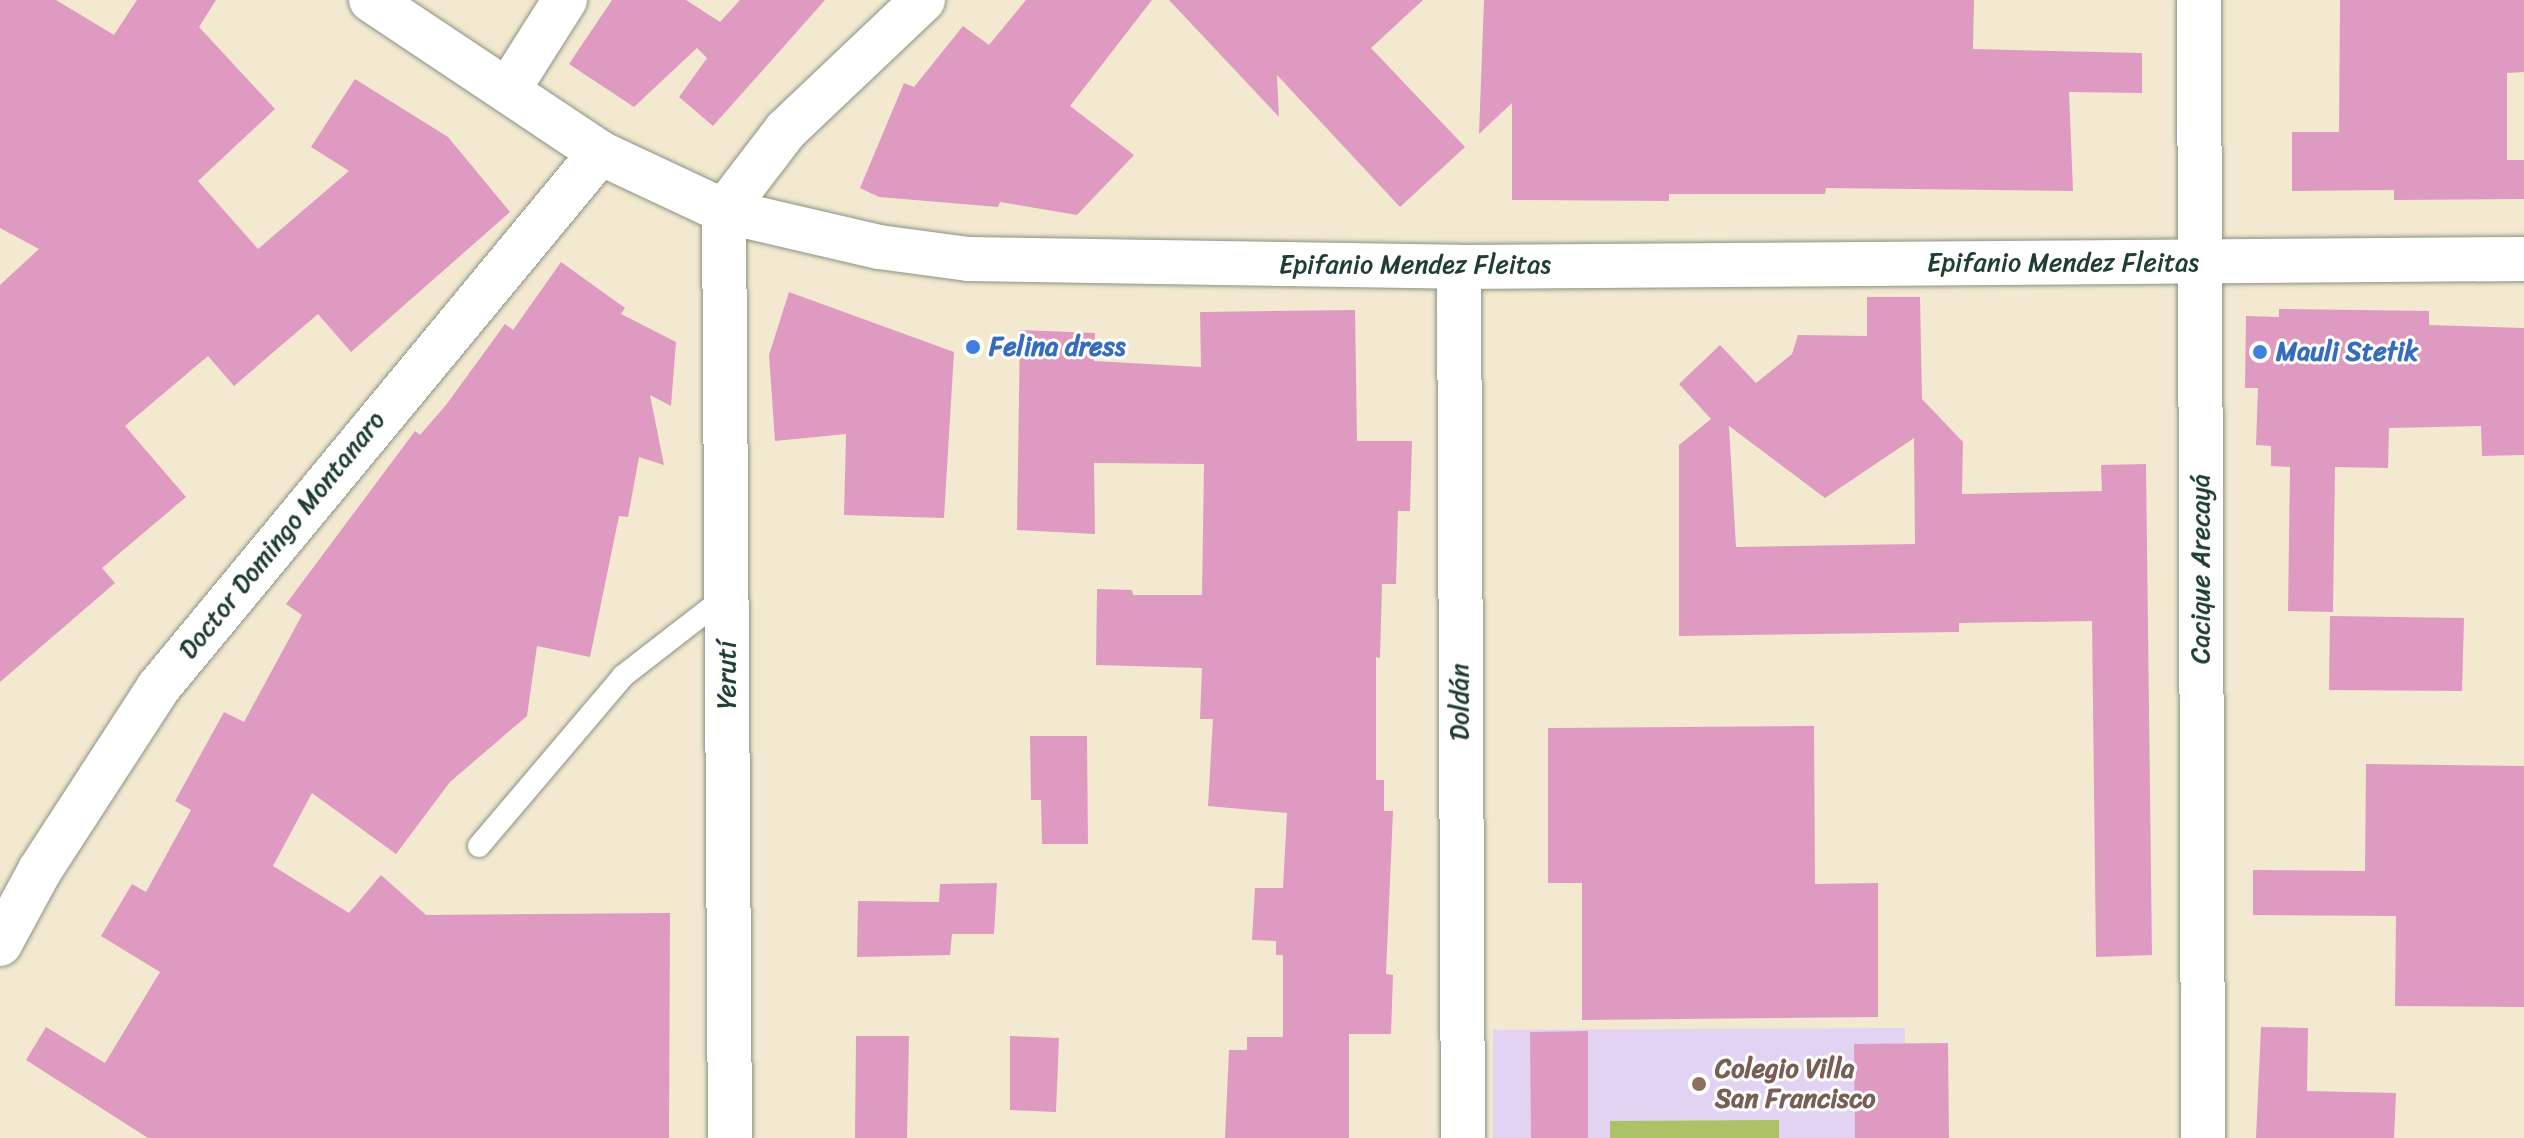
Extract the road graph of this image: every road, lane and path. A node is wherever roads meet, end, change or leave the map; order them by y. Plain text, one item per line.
1 (371, 0) edge
2 (565, 0) edge
3 (923, 0) edge
4 (2199, 0) edge
5 (508, 90) junction
6 (600, 153) junction
7 (724, 211) junction
8 (2524, 259) edge
9 (2200, 262) junction
10 (1459, 267) junction
11 (726, 596) junction
12 (479, 846) dead end
13 (0, 944) edge
14 (730, 1138) edge
15 (1463, 1138) edge
16 (2203, 1138) edge

1 - 5 street, Epifanio Mendez Fleitas
2 - 5 street
3 - 7 street
4 - 9 street, Cacique Arecayá
5 - 6 street, Epifanio Mendez Fleitas
6 - 7 street, Epifanio Mendez Fleitas
6 - 13 street, Doctor Domingo Montanaro
7 - 10 street, Epifanio Mendez Fleitas
7 - 11 street, Yerutí
8 - 9 street, Epifanio Mendez Fleitas
9 - 10 street, Epifanio Mendez Fleitas
9 - 16 street, Cacique Arecayá
10 - 15 street, Doldán
11 - 12 lane
11 - 14 street, Yerutí

